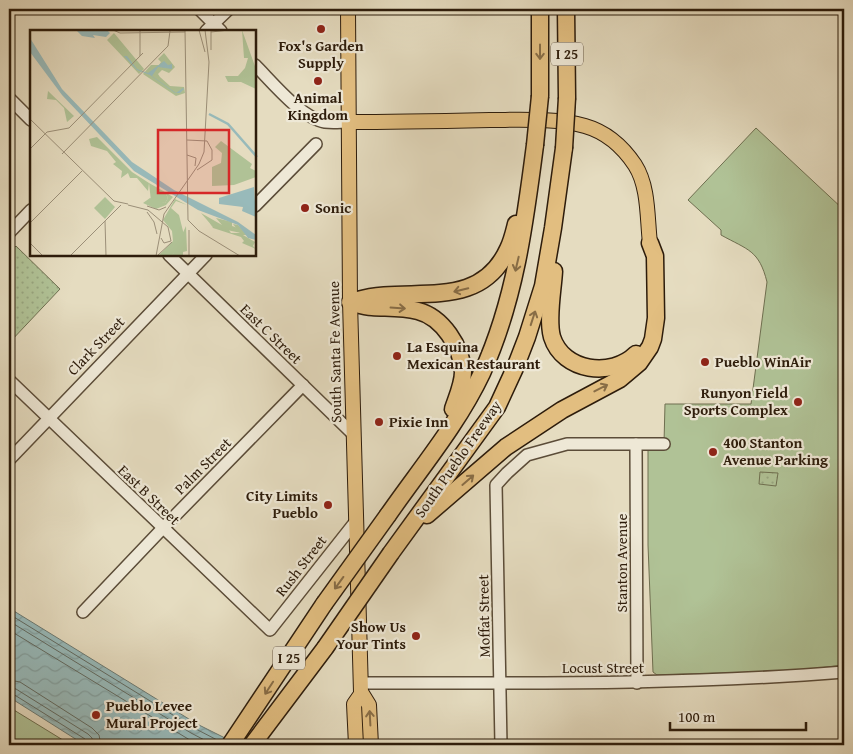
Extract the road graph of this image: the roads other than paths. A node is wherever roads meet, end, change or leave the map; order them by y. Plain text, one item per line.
1 (199, 9) edge
2 (229, 9) edge
3 (348, 9) edge
4 (540, 9) edge
5 (566, 9) edge
6 (214, 29) edge
7 (256, 66) edge
8 (9, 98) edge
9 (30, 119) edge
10 (349, 122) junction
11 (316, 144) dead end
12 (561, 177) junction
13 (531, 181) junction
14 (256, 205) edge
15 (30, 211) edge
16 (9, 233) edge
17 (650, 243) junction
18 (170, 256) edge
19 (205, 256) edge
20 (188, 273) junction
21 (350, 302) junction
22 (9, 380) edge
23 (303, 385) junction
24 (48, 418) junction
25 (353, 434) junction
26 (636, 444) junction
27 (664, 444) dead end
28 (9, 460) edge
29 (404, 493) junction
30 (356, 521) junction
31 (162, 529) junction
32 (404, 534) junction
33 (83, 612) dead end
34 (270, 630) joint
35 (844, 672) edge
36 (500, 683) junction
37 (638, 683) junction
38 (361, 688) junction
39 (230, 745) edge
40 (252, 745) edge
41 (356, 745) edge
42 (371, 745) edge
43 (501, 745) edge

1 - 6 street
2 - 6 street
3 - 10 main road, South Santa Fe Avenue
4 -> 13 highway, South Pueblo Freeway / I 25, bridge
5 - 12 highway, South Pueblo Freeway / I 25, bridge
7 - 10 street
8 - 9 street
10 - 17 main road
10 - 21 main road, South Santa Fe Avenue
11 - 14 street
12 - 17 highway
32 -> 12 highway, South Pueblo Freeway / I 25
13 -> 21 highway
13 -> 29 highway, South Pueblo Freeway / I 25
15 - 16 street
32 -> 17 highway
18 - 20 street, East C Street
19 - 20 street, Clark Street
20 - 23 street, East C Street
20 - 24 street, Clark Street
21 - 25 main road, South Santa Fe Avenue
21 -> 29 highway
22 - 24 street, East B Street
23 - 25 street, East C Street
23 - 31 street, Palm Street
24 - 28 street, Clark Street
24 - 31 street, East B Street
25 - 30 main road, South Santa Fe Avenue
26 - 27 street
26 - 36 street, Moffat Street
26 - 37 street, Stanton Avenue
29 -> 39 highway, South Pueblo Freeway / I 25, bridge
30 - 34 street, Rush Street
30 - 38 main road, South Santa Fe Avenue
31 - 33 street, Palm Street
31 - 34 street, East B Street
32 - 40 highway, South Pueblo Freeway / I 25, bridge
35 - 37 street, Locust Street
36 - 37 street, Locust Street
36 - 38 street, Locust Street
36 - 43 street, Moffat Street
38 - 41 main road, South Santa Fe Avenue
42 -> 38 main road, South Santa Fe Avenue

